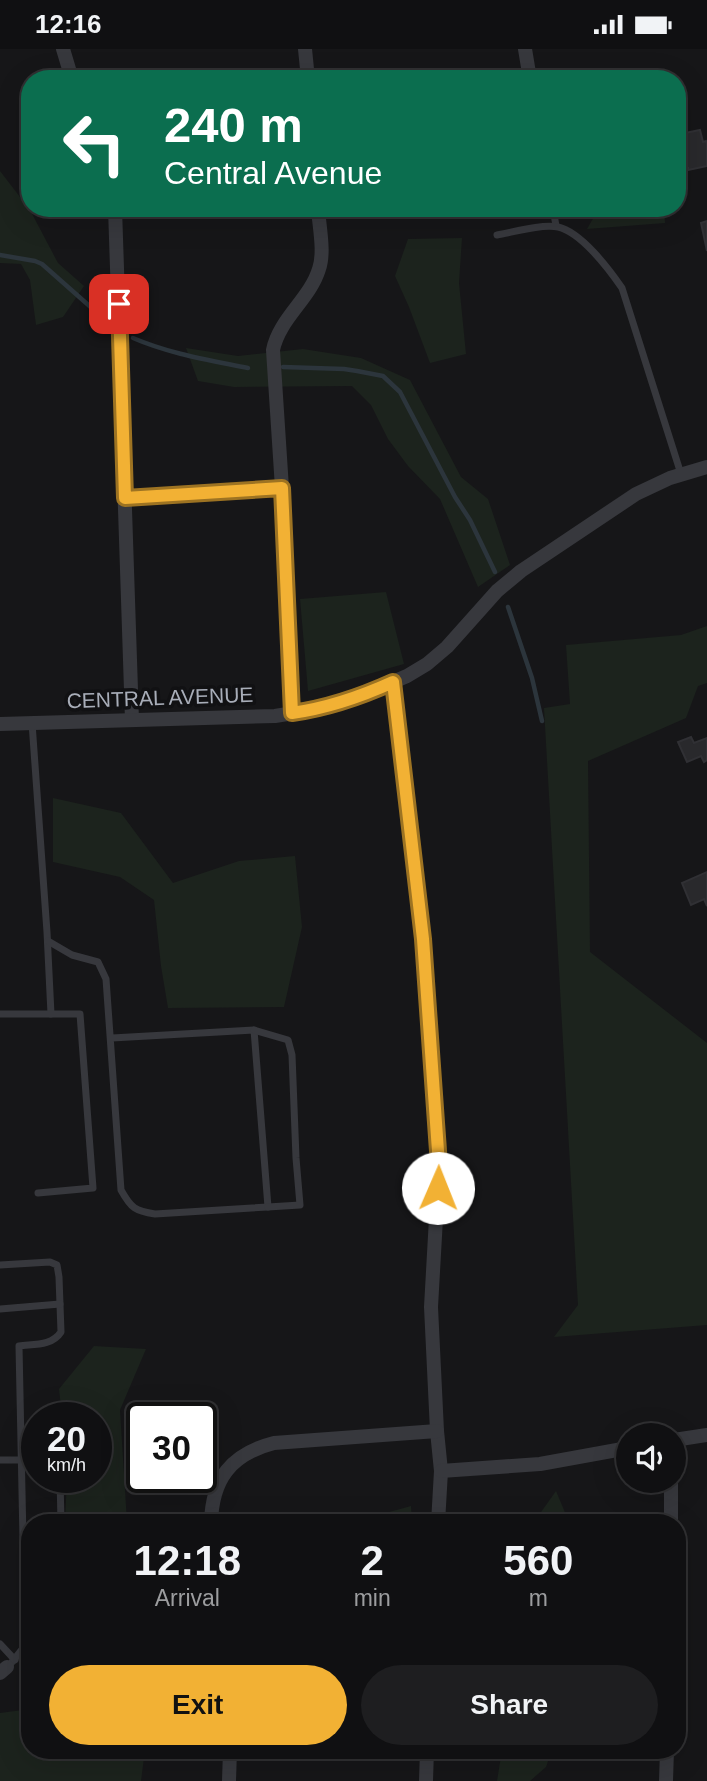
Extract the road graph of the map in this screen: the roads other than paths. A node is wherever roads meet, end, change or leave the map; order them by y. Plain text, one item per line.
1 (63, 49) edge
2 (305, 49) edge
3 (525, 49) edge
4 (69, 70) edge
5 (307, 70) edge
6 (528, 70) edge
7 (115, 217) edge
8 (319, 217) edge
9 (554, 217) edge
10 (555, 226) junction
11 (497, 235) dead end
12 (707, 467) edge
13 (681, 475) junction
14 (282, 488) junction
15 (125, 498) junction
16 (393, 682) junction
17 (292, 713) junction
18 (132, 720) junction
19 (32, 723) junction
20 (0, 725) edge
21 (48, 941) junction
22 (0, 1014) edge
23 (51, 1014) junction
24 (254, 1030) junction
25 (112, 1038) junction
26 (38, 1193) dead end
27 (268, 1207) junction
28 (0, 1265) edge
29 (60, 1304) junction
30 (0, 1309) edge
31 (437, 1431) junction
32 (707, 1434) edge
33 (686, 1438) edge
34 (616, 1450) edge
35 (21, 1459) joint
36 (0, 1460) edge
37 (441, 1471) junction
38 (23, 1493) edge
39 (60, 1493) edge
40 (671, 1493) edge
41 (24, 1514) edge
42 (61, 1514) edge
43 (212, 1514) edge
44 (439, 1514) edge
45 (671, 1514) edge
46 (0, 1644) edge
47 (21, 1651) edge
48 (7, 1667) edge
49 (230, 1759) edge
50 (427, 1759) edge
51 (667, 1759) edge
52 (229, 1781) edge
53 (426, 1781) edge
54 (666, 1781) edge

1 - 4 street
2 - 5 street
3 - 6 street
7 - 15 street
8 - 14 street
9 - 10 lane
10 - 11 lane
10 - 13 lane
12 - 13 street, CENTRAL AVENUE
13 - 16 street, CENTRAL AVENUE
14 - 15 street
14 - 17 street
15 - 18 street
16 - 17 street, CENTRAL AVENUE
16 - 31 street
17 - 18 street, CENTRAL AVENUE
18 - 19 street, CENTRAL AVENUE
19 - 20 street, CENTRAL AVENUE
19 - 21 lane
21 - 23 lane
21 - 25 lane
22 - 23 lane
23 - 26 lane
24 - 25 lane
24 - 27 lane
24 - 27 lane
25 - 27 lane
28 - 29 lane
29 - 30 lane
29 - 35 lane
31 - 37 street
31 - 43 street
32 - 33 street
34 - 37 street
35 - 36 lane
37 - 44 street
38 - 41 lane
39 - 42 lane
40 - 45 street
46 - 48 lane
47 - 48 lane
49 - 52 street
50 - 53 street
51 - 54 street

